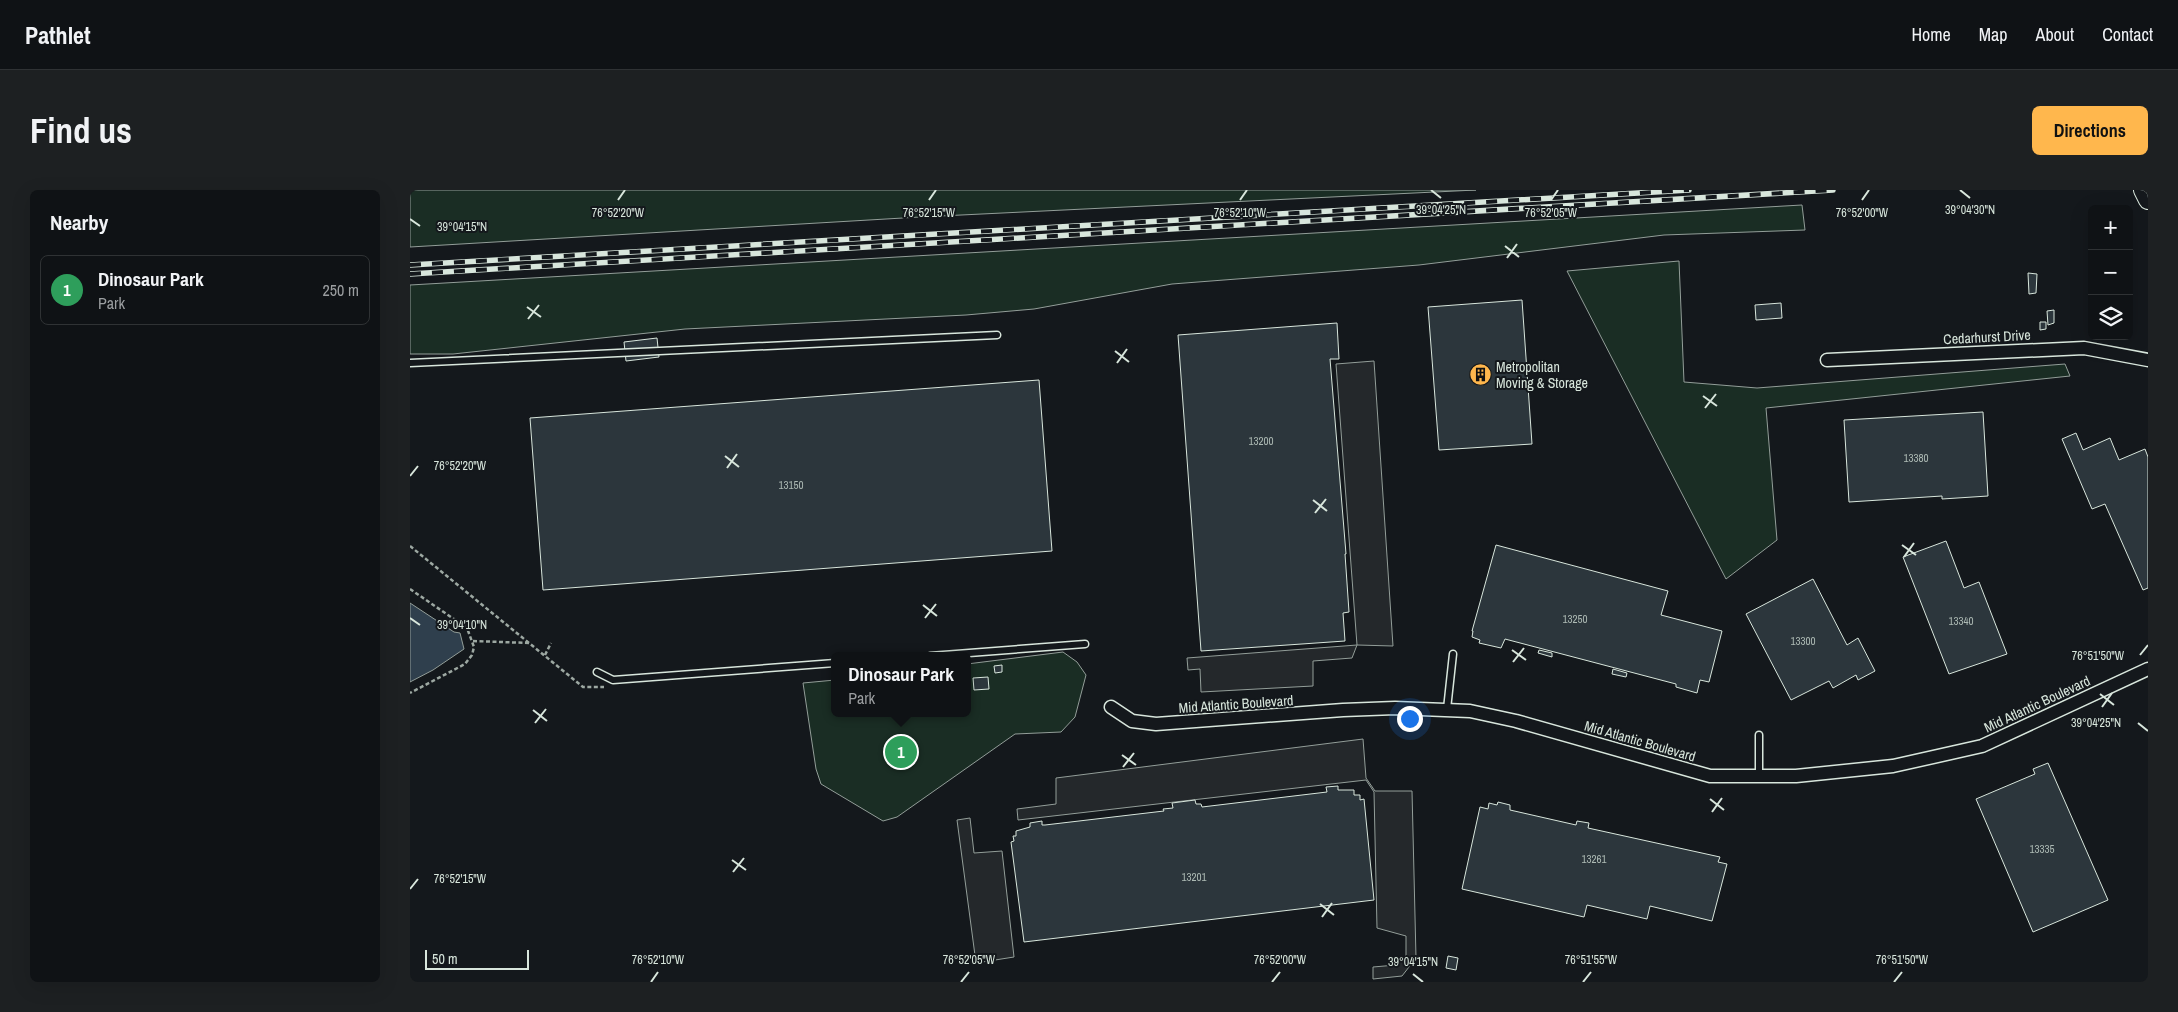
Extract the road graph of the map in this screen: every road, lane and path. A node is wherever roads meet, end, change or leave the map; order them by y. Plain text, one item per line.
1 (2143, 190) edge
2 (2148, 200) edge
3 (998, 335) dead end
4 (1827, 360) dead end
5 (2148, 360) edge
6 (410, 363) edge
7 (410, 546) edge
8 (410, 590) edge
9 (473, 641) junction
10 (529, 643) junction
11 (551, 643) dead end
12 (1085, 644) dead end
13 (971, 653) edge
14 (1454, 654) dead end
15 (545, 655) junction
16 (831, 663) edge
17 (2148, 668) edge
18 (597, 672) dead end
19 (609, 688) dead end
20 (410, 693) edge
21 (1111, 707) dead end
22 (1447, 709) junction
23 (1759, 735) dead end
24 (1759, 776) junction

1 - 2 street
3 - 6 lane
4 - 5 street, Cedarhurst Drive
7 - 10 path
8 - 9 path
9 - 10 path
9 - 20 path
10 - 15 path
11 - 15 path
12 - 13 lane
14 - 22 lane
15 - 19 path
16 - 18 lane
17 - 24 street, Mid Atlantic Boulevard
21 - 22 street, Mid Atlantic Boulevard
22 - 24 street, Mid Atlantic Boulevard
23 - 24 lane

